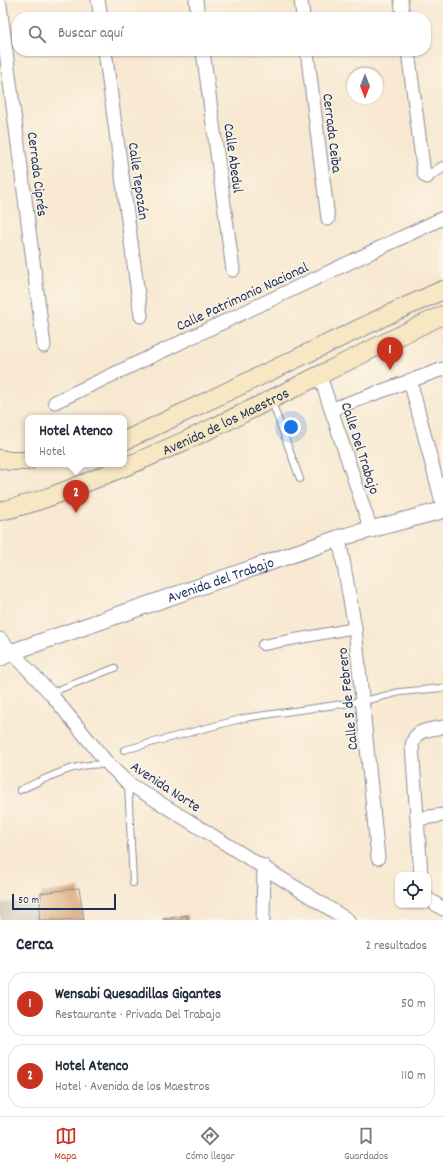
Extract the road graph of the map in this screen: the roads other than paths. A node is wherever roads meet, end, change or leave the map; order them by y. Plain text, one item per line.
1 (98, 0) edge
2 (196, 0) edge
3 (301, 0) edge
4 (401, 0) edge
5 (0, 5) edge
6 (100, 12) edge
7 (197, 12) edge
8 (302, 12) edge
9 (402, 12) edge
10 (106, 56) edge
11 (204, 56) edge
12 (308, 56) edge
13 (409, 56) edge
14 (443, 167) edge
15 (427, 177) joint
16 (443, 218) edge
17 (328, 219) dead end
18 (233, 270) dead end
19 (443, 290) edge
20 (443, 315) edge
21 (141, 316) dead end
22 (44, 346) dead end
23 (443, 369) edge
24 (320, 376) junction
25 (410, 380) junction
26 (271, 400) junction
27 (55, 402) dead end
28 (332, 409) junction
29 (127, 440) edge
30 (0, 459) edge
31 (25, 461) edge
32 (127, 466) edge
33 (125, 467) edge
34 (300, 479) dead end
35 (443, 506) edge
36 (443, 510) edge
37 (0, 511) edge
38 (371, 530) junction
39 (339, 538) junction
40 (356, 628) junction
41 (0, 639) edge
42 (263, 645) dead end
43 (6, 655) edge
44 (115, 668) dead end
45 (443, 688) edge
46 (50, 693) junction
47 (364, 701) junction
48 (443, 727) edge
49 (124, 750) dead end
50 (108, 765) junction
51 (128, 782) junction
52 (20, 790) dead end
53 (443, 815) edge
54 (417, 819) junction
55 (378, 858) dead end
56 (264, 866) junction
57 (421, 872) edge
58 (133, 883) dead end
59 (431, 902) edge
60 (443, 909) edge
61 (263, 920) edge
62 (348, 920) edge

1 - 6 street
2 - 7 street
3 - 8 street
4 - 9 street
5 - 22 street, Cerrada Ciprés
10 - 21 street, Calle Tepozán
11 - 18 street, Calle Abedul
12 - 17 street, Cerrada Ceiba
13 - 15 street
14 - 15 street
16 - 27 street, Calle Patrimonio Nacional
19 - 29 main road, Avenida de los Maestros
20 - 24 main road, Avenida de los Maestros
23 - 25 street
24 - 26 main road, Avenida de los Maestros
24 - 28 street, Calle Del Trabajo
25 - 28 street
25 - 35 street
26 - 32 main road, Avenida de los Maestros
26 - 34 lane
28 - 38 street, Calle Del Trabajo
30 - 31 main road
33 - 37 main road, Avenida de los Maestros
36 - 38 street, Avenida del Trabajo
38 - 39 street, Avenida del Trabajo
39 - 40 street, Calle 5 de Febrero
39 - 43 street, Avenida del Trabajo
40 - 42 street
40 - 47 street, Calle 5 de Febrero
41 - 43 street, Avenida Norte
43 - 46 street, Avenida Norte
44 - 46 lane
45 - 47 lane
46 - 50 street, Avenida Norte
47 - 49 lane
47 - 55 street, Calle 5 de Febrero
48 - 54 street
50 - 51 street, Avenida Norte
50 - 52 lane
51 - 56 street, Avenida Norte
51 - 58 lane
53 - 54 street
54 - 57 street
56 - 61 street
56 - 62 street, Avenida Norte
59 - 60 street

